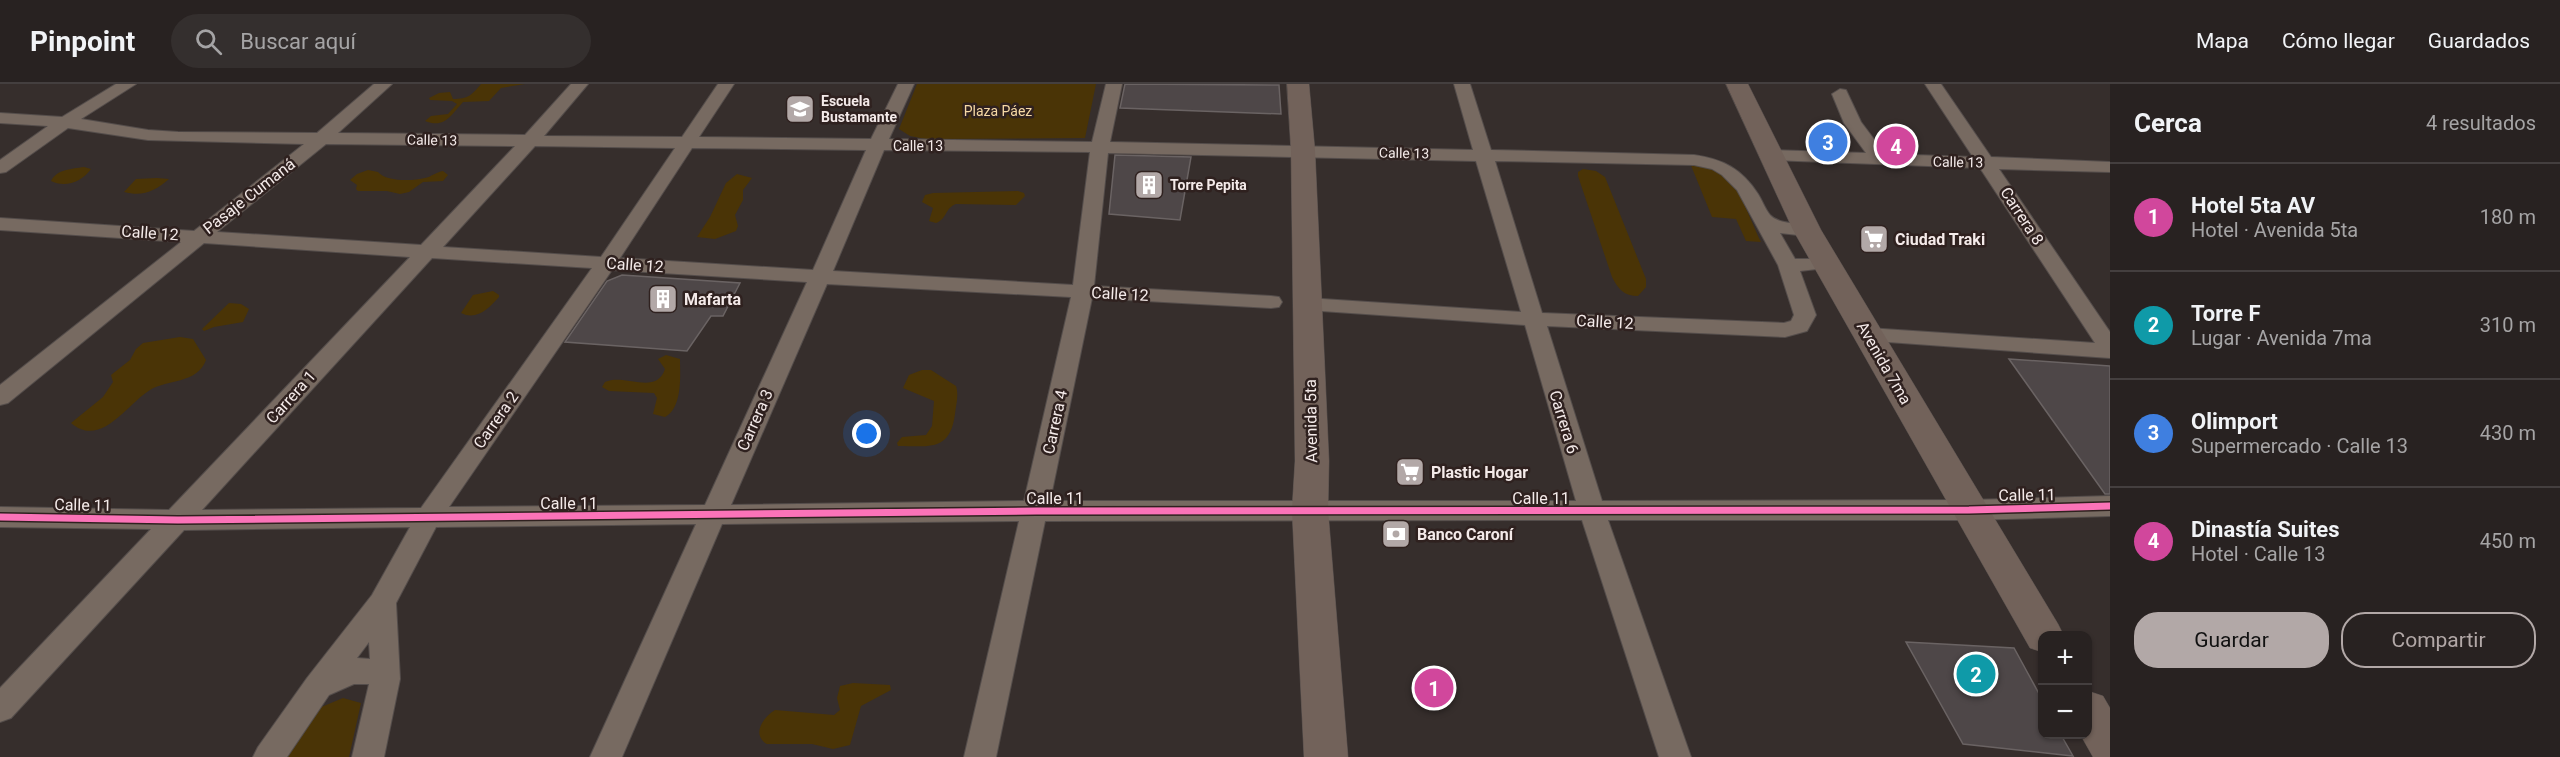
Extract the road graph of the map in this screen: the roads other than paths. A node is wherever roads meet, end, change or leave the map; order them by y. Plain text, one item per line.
1 (128, 84) edge
2 (384, 84) edge
3 (580, 84) edge
4 (726, 84) edge
5 (906, 84) edge
6 (1114, 84) edge
7 (1298, 84) edge
8 (1462, 84) edge
9 (1737, 84) edge
10 (1933, 84) edge
11 (1840, 94) dead end
12 (0, 118) edge
13 (65, 122) junction
14 (322, 138) junction
15 (530, 141) junction
16 (688, 143) junction
17 (876, 146) junction
18 (1101, 147) junction
19 (1303, 151) junction
20 (1482, 155) junction
21 (1770, 155) junction
22 (1881, 160) junction
23 (1988, 163) junction
24 (2110, 167) edge
25 (0, 168) edge
26 (1762, 219) junction
27 (0, 224) edge
28 (1807, 230) junction
29 (197, 236) junction
30 (427, 252) junction
31 (1827, 262) junction
32 (606, 264) junction
33 (1788, 265) junction
34 (820, 277) junction
35 (1083, 292) junction
36 (1271, 302) dead end
37 (1307, 304) junction
38 (1532, 319) junction
39 (1868, 334) junction
40 (2110, 350) edge
41 (0, 397) edge
42 (2110, 506) edge
43 (1310, 510) junction
44 (1969, 510) junction
45 (1036, 511) junction
46 (1592, 511) junction
47 (711, 515) junction
48 (0, 518) edge
49 (428, 518) junction
50 (178, 520) junction
51 (382, 603) junction
52 (2041, 631) edge
53 (385, 679) junction
54 (318, 687) junction
55 (0, 709) edge
56 (2092, 716) edge
57 (2110, 747) edge
58 (268, 757) edge
59 (368, 757) edge
60 (606, 757) edge
61 (980, 757) edge
62 (1326, 757) edge
63 (1675, 757) edge

1 - 13 street
2 - 14 street, Pasaje Cumaná
3 - 15 street, Carrera 1
4 - 16 street, Carrera 2
5 - 17 street, Carrera 3
6 - 18 street, Carrera 4
7 - 19 street, Avenida 5ta
8 - 20 street, Carrera 6
9 - 21 street, Avenida 7ma
10 - 23 street, Carrera 8
11 - 22 street
12 - 13 street, Calle 13
13 - 14 street, Calle 13
13 - 25 street
14 - 15 street, Calle 13
14 - 29 street, Pasaje Cumaná
15 - 16 street, Calle 13
15 - 30 street, Carrera 1
16 - 17 street, Calle 13
16 - 32 street, Carrera 2
17 - 18 street, Calle 13
17 - 34 street, Carrera 3
18 - 19 street, Calle 13
18 - 35 street, Carrera 4
19 - 20 street, Calle 13
19 - 37 street, Avenida 5ta
20 - 26 street, Calle 13
20 - 38 street, Carrera 6
21 - 22 street, Calle 13
21 - 28 street, Avenida 7ma
22 - 23 street, Calle 13
23 - 24 street, Calle 13
23 - 40 street, Carrera 8
26 - 28 street
26 - 33 street, Calle 12
27 - 29 street, Calle 12
28 - 31 street, Avenida 7ma
29 - 30 street, Calle 12
29 - 41 street, Pasaje Cumaná
30 - 32 street, Calle 12
30 - 50 street, Carrera 1
31 - 33 street
31 - 39 street, Avenida 7ma
32 - 34 street, Calle 12
32 - 49 street, Carrera 2
33 - 38 street, Calle 12
34 - 35 street, Calle 12
34 - 47 street, Carrera 3
35 - 36 street, Calle 12
35 - 45 street, Carrera 4
37 - 38 street, Calle 12
37 - 43 street, Avenida 5ta
38 - 46 street, Carrera 6
39 - 40 street
39 - 44 street, Avenida 7ma
42 - 44 street, Calle 11
43 - 45 street, Calle 11
43 - 46 street, Calle 11
43 - 62 street, Avenida 5ta
44 - 46 street, Calle 11
44 - 52 street, Avenida 7ma
45 - 47 street, Calle 11
45 - 61 street, Carrera 4
46 - 63 street, Carrera 6
47 - 49 street, Calle 11
47 - 60 street, Carrera 3
48 - 50 street, Calle 11
49 - 50 street, Calle 11
49 - 51 street, Carrera 2
50 - 55 street, Carrera 1
51 - 53 street
51 - 54 street, Carrera 2
53 - 54 street
53 - 59 street
54 - 58 street, Carrera 2
56 - 57 street

